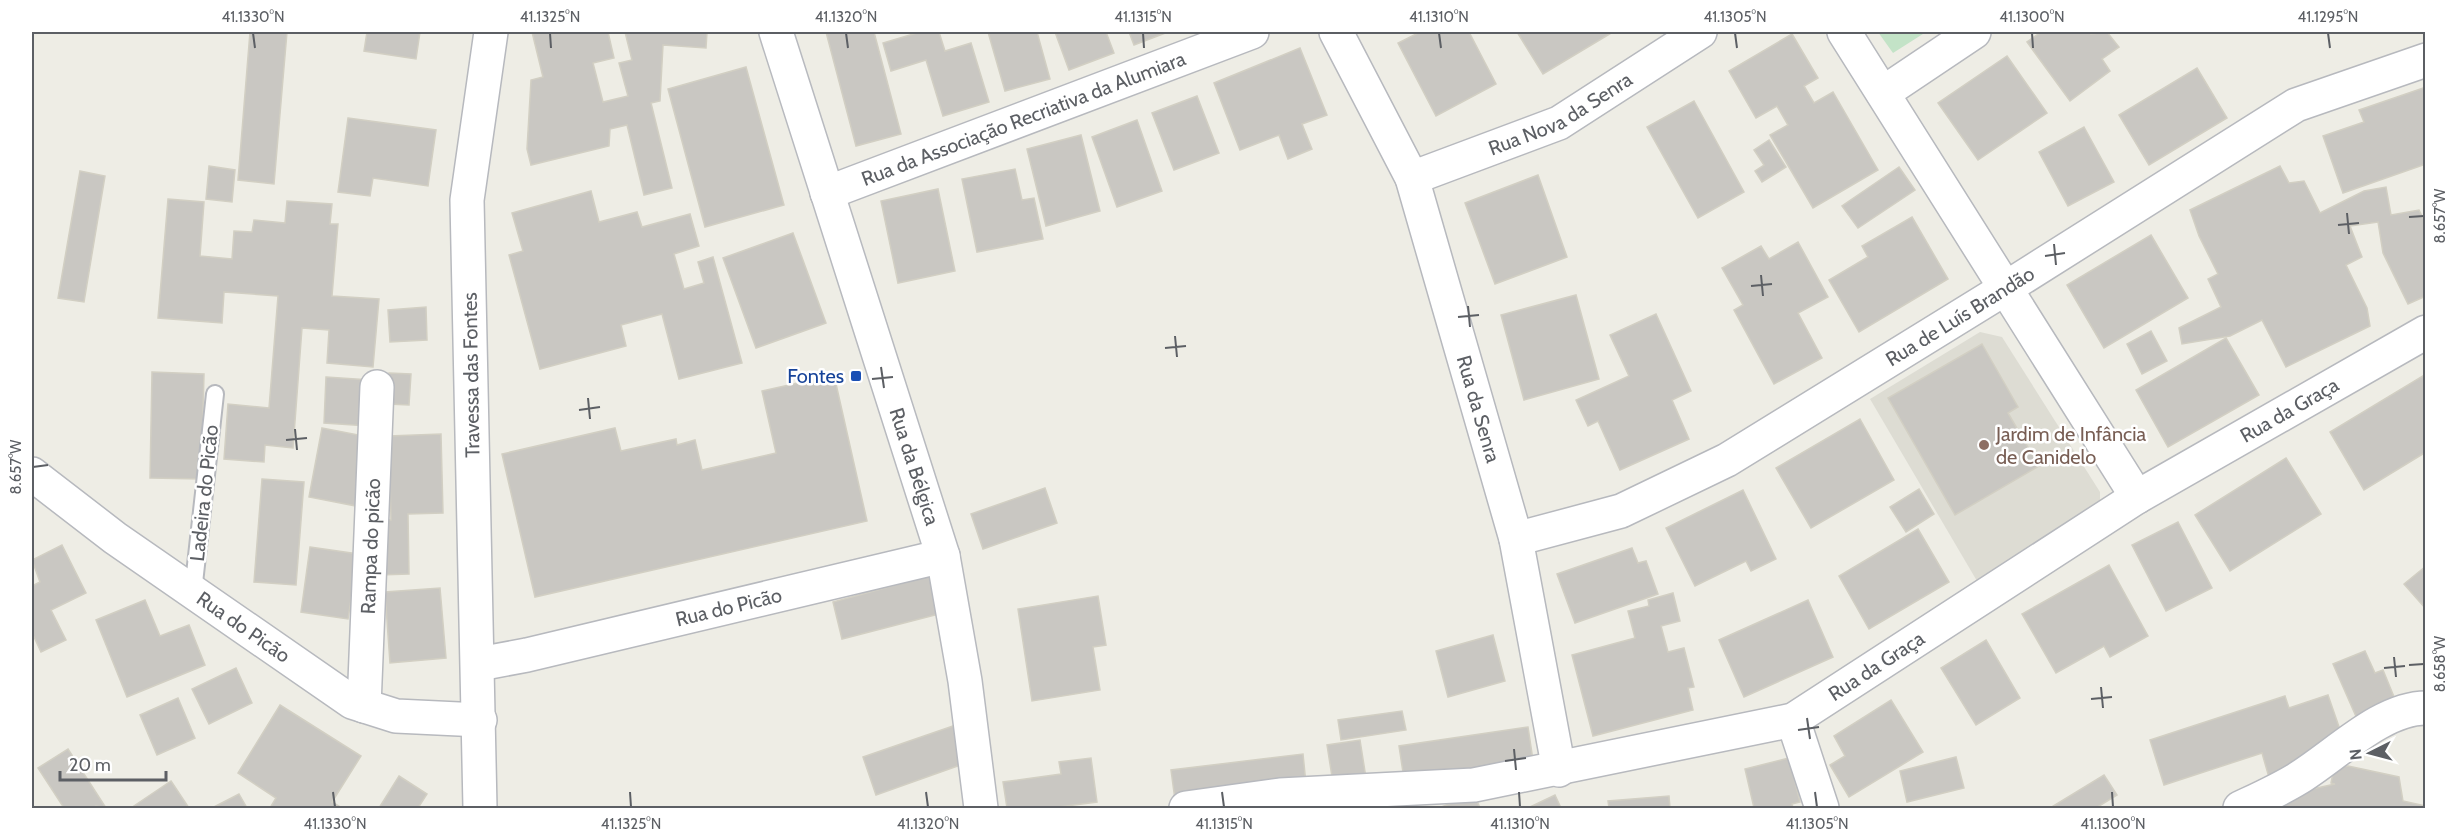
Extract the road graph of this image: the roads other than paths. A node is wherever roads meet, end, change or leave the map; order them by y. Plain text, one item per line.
1 (491, 32) edge
2 (776, 32) edge
3 (1252, 32) edge
4 (1336, 32) edge
5 (1700, 32) edge
6 (1844, 32) edge
7 (1974, 32) edge
8 (2426, 60) edge
9 (1883, 93) junction
10 (1412, 178) junction
11 (828, 193) junction
12 (2006, 288) junction
13 (2426, 332) edge
14 (377, 387) dead end
15 (215, 394) dead end
16 (32, 474) edge
17 (2137, 497) junction
18 (1516, 539) junction
19 (943, 556) junction
20 (193, 592) junction
21 (479, 664) junction
22 (364, 706) junction
23 (2426, 708) edge
24 (480, 720) junction
25 (1793, 720) junction
26 (1559, 770) junction
27 (480, 808) edge
28 (981, 808) edge
29 (1186, 808) edge
30 (1822, 808) edge
31 (2240, 808) edge

1 - 21 street, Travessa das Fontes
2 - 11 street, Rua da Bélgica
3 - 11 street, Rua da Associação Recriativa da Alumiara
4 - 10 street, Rua da Senra
5 - 10 street, Rua Nova da Senra
6 - 9 street
7 - 9 street
8 - 12 street, Rua de Luís Brandão
9 - 12 street
10 - 18 street, Rua da Senra
11 - 19 street, Rua da Bélgica
12 - 17 street
12 - 18 street, Rua de Luís Brandão
13 - 17 street, Rua da Graça
14 - 22 street, Rampa do picão
15 - 20 lane, Ladeira do Picão
16 - 20 street, Rua do Picão
17 - 25 street, Rua da Graça
18 - 26 street, Rua da Senra
19 - 21 street, Rua do Picão
19 - 28 street, Rua da Bélgica
20 - 22 street, Rua do Picão
21 - 24 street, Travessa das Fontes
22 - 24 street, Rua do Picão
23 - 31 street
24 - 27 street, Travessa das Fontes
25 - 26 street, Rua da Graça
25 - 30 street
26 - 29 street, Rua da Graça

